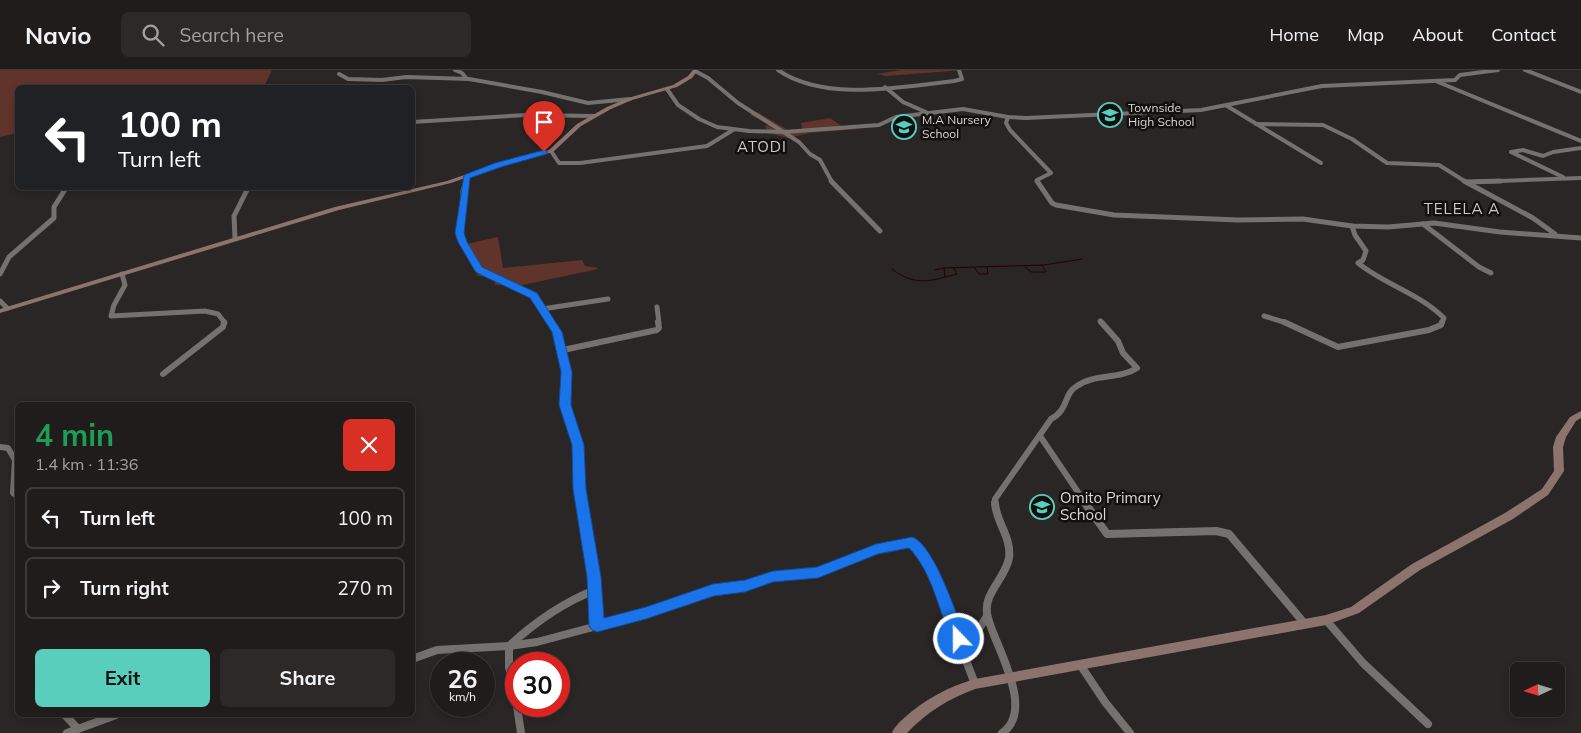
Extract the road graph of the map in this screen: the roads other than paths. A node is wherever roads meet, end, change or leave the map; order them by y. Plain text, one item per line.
1 (455, 70) edge
2 (778, 70) edge
3 (959, 70) edge
4 (1498, 70) edge
5 (1525, 70) edge
6 (696, 71) edge
7 (339, 74) dead end
8 (466, 78) junction
9 (1437, 81) junction
10 (885, 88) junction
11 (667, 90) junction
12 (1581, 92) edge
13 (630, 99) junction
14 (1227, 106) junction
15 (928, 113) junction
16 (594, 116) junction
17 (1008, 117) junction
18 (415, 122) edge
19 (1256, 124) junction
20 (733, 130) junction
21 (784, 132) junction
22 (1581, 141) edge
23 (1580, 149) edge
24 (551, 150) junction
25 (1321, 163) dead end
26 (466, 177) junction
27 (1563, 177) junction
28 (1581, 178) edge
29 (1466, 182) junction
30 (415, 189) edge
31 (65, 190) edge
32 (247, 190) edge
33 (411, 190) edge
34 (1424, 224) junction
35 (1352, 226) junction
36 (880, 231) dead end
37 (1556, 235) junction
38 (234, 238) junction
39 (1581, 238) edge
40 (1491, 273) dead end
41 (0, 274) edge
42 (122, 274) junction
43 (608, 299) dead end
44 (0, 301) edge
45 (657, 307) dead end
46 (4, 309) edge
47 (542, 309) junction
48 (1264, 316) dead end
49 (1100, 320) dead end
50 (563, 350) junction
51 (163, 374) dead end
52 (1581, 414) edge
53 (1040, 436) junction
54 (0, 447) edge
55 (15, 458) edge
56 (15, 458) edge
57 (15, 495) edge
58 (595, 590) junction
59 (986, 616) junction
60 (1326, 620) junction
61 (1305, 624) junction
62 (597, 626) junction
63 (509, 646) junction
64 (509, 652) edge
65 (964, 653) junction
66 (415, 658) edge
67 (1081, 666) junction
68 (1012, 677) junction
69 (975, 684) junction
70 (67, 717) edge
71 (110, 717) edge
72 (519, 717) edge
73 (1428, 724) dead end
74 (77, 728) junction
75 (67, 733) edge
76 (521, 733) edge
77 (898, 733) edge
78 (1002, 733) edge
79 (1130, 733) edge

1 - 8 street
2 - 10 street
3 - 10 street
4 - 9 street
5 - 12 street
6 - 11 street
6 - 21 street
7 - 8 street
8 - 13 street
9 - 14 street
9 - 22 street
10 - 15 street
11 - 13 street
11 - 20 street
13 - 16 street
14 - 17 street
14 - 19 street
15 - 17 street
15 - 21 street
16 - 18 street
16 - 24 street
17 - 35 street
19 - 25 street
19 - 29 street
20 - 21 street
20 - 24 street
21 - 36 street
23 - 27 street
24 - 26 street
26 - 30 street
26 - 47 street
27 - 28 street
27 - 29 street
29 - 37 street
31 - 41 street
32 - 38 street
33 - 38 street
34 - 35 street
34 - 37 street
34 - 40 street
35 - 48 street
37 - 39 street
38 - 42 street
42 - 46 street
42 - 51 street
43 - 47 street
44 - 46 street
45 - 50 street
47 - 50 street
49 - 53 street
50 - 58 street
52 - 60 street
53 - 59 street
53 - 61 street
54 - 55 street
56 - 57 street
58 - 62 street
58 - 63 street
59 - 65 street
59 - 68 street
60 - 61 street
60 - 73 street
61 - 67 street
62 - 63 street
62 - 65 street
63 - 64 street
63 - 66 street
65 - 69 street
67 - 68 street
67 - 79 street
68 - 69 street
68 - 78 street
69 - 77 street
70 - 74 street
71 - 74 street
72 - 76 street
74 - 75 street

